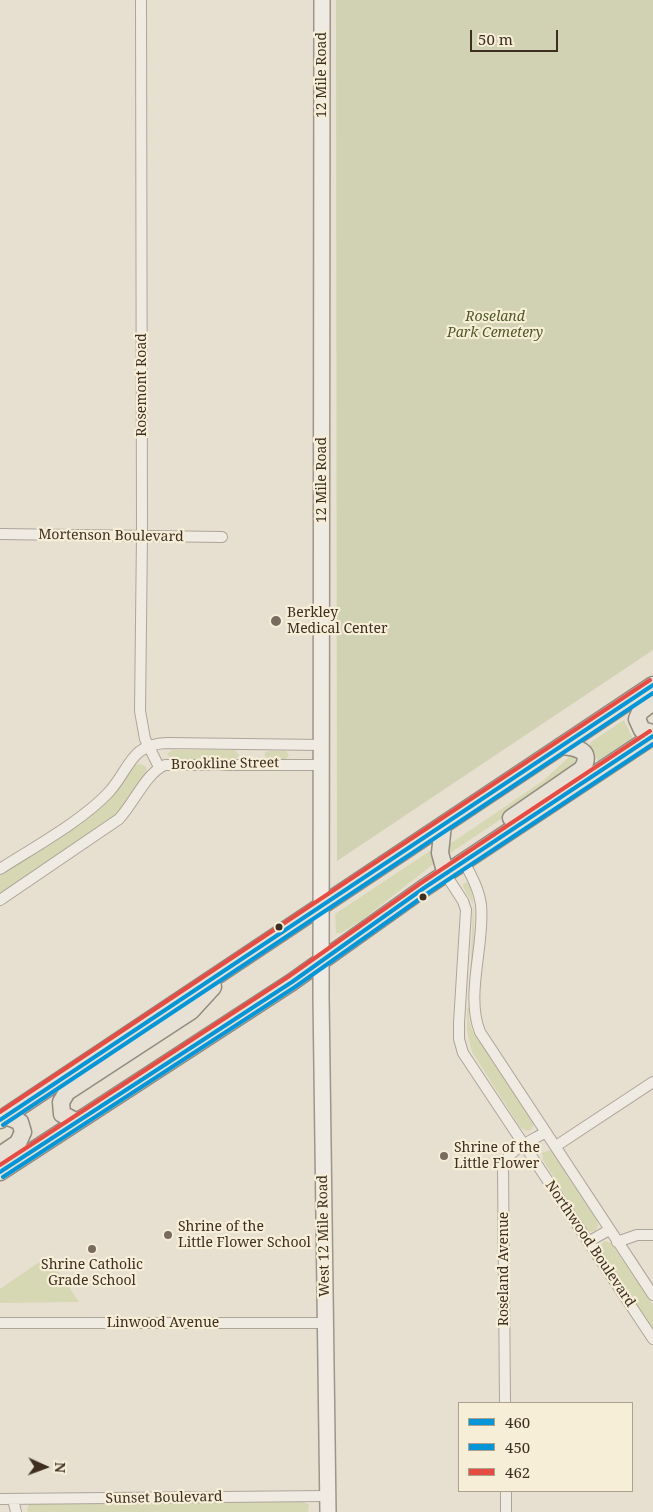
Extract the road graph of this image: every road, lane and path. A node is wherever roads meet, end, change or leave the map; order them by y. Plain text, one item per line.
1 (141, 0) edge
2 (322, 0) edge
3 (0, 534) edge
4 (142, 535) junction
5 (222, 538) dead end
6 (653, 685) edge
7 (653, 702) edge
8 (653, 735) edge
9 (322, 745) junction
10 (147, 746) junction
11 (561, 746) junction
12 (322, 764) junction
13 (159, 767) junction
14 (444, 825) junction
15 (464, 862) junction
16 (0, 870) edge
17 (446, 874) junction
18 (0, 900) edge
19 (322, 906) junction
20 (322, 959) junction
21 (238, 962) junction
22 (653, 1082) edge
23 (3, 1118) edge
24 (77, 1122) junction
25 (546, 1132) junction
26 (525, 1145) junction
27 (556, 1146) junction
28 (0, 1155) edge
29 (0, 1172) edge
30 (609, 1230) junction
31 (653, 1235) edge
32 (588, 1242) junction
33 (618, 1242) junction
34 (653, 1295) edge
35 (0, 1323) edge
36 (325, 1323) junction
37 (653, 1339) edge
38 (505, 1402) edge
39 (506, 1492) edge
40 (328, 1496) junction
41 (0, 1499) edge
42 (13, 1499) junction
43 (16, 1512) edge
44 (328, 1512) edge
45 (506, 1512) edge

1 - 4 street, Rosemont Road
2 - 9 main road, 12 Mile Road
3 - 4 street, Mortenson Boulevard
4 - 5 street, Mortenson Boulevard
4 - 10 street, Rosemont Road
6 - 11 main road
7 - 8 main road
8 - 15 main road
9 - 10 street, Brookline Street
9 - 12 main road, 12 Mile Road
10 - 13 street, Rosemont Road
10 - 16 street
11 - 14 main road
11 - 15 main road
12 - 13 street, Brookline Street
12 - 19 main road, 12 Mile Road
13 - 18 street, Brookline Street
14 - 17 main road
14 - 19 main road
15 - 17 main road
15 - 25 street, Northwood Boulevard
17 - 20 main road
17 - 26 street, Northwood Boulevard
19 - 20 main road, 12 Mile Road
19 - 21 main road
20 - 24 main road
20 - 36 main road, West 12 Mile Road
21 - 23 main road
21 - 24 main road
22 - 27 street
23 - 28 main road
24 - 29 main road
25 - 26 street, Roseland Avenue
25 - 27 street, Northwood Boulevard
26 - 32 street, Northwood Boulevard
26 - 38 street, Roseland Avenue
27 - 30 street, Northwood Boulevard
30 - 32 street
30 - 33 street, Northwood Boulevard
31 - 33 street
32 - 37 street, Northwood Boulevard
33 - 34 street, Northwood Boulevard
35 - 36 street, Linwood Avenue
36 - 40 main road, West 12 Mile Road
39 - 45 street
40 - 42 street, Sunset Boulevard
40 - 44 main road, West 12 Mile Road
41 - 42 street, Sunset Boulevard
42 - 43 street

